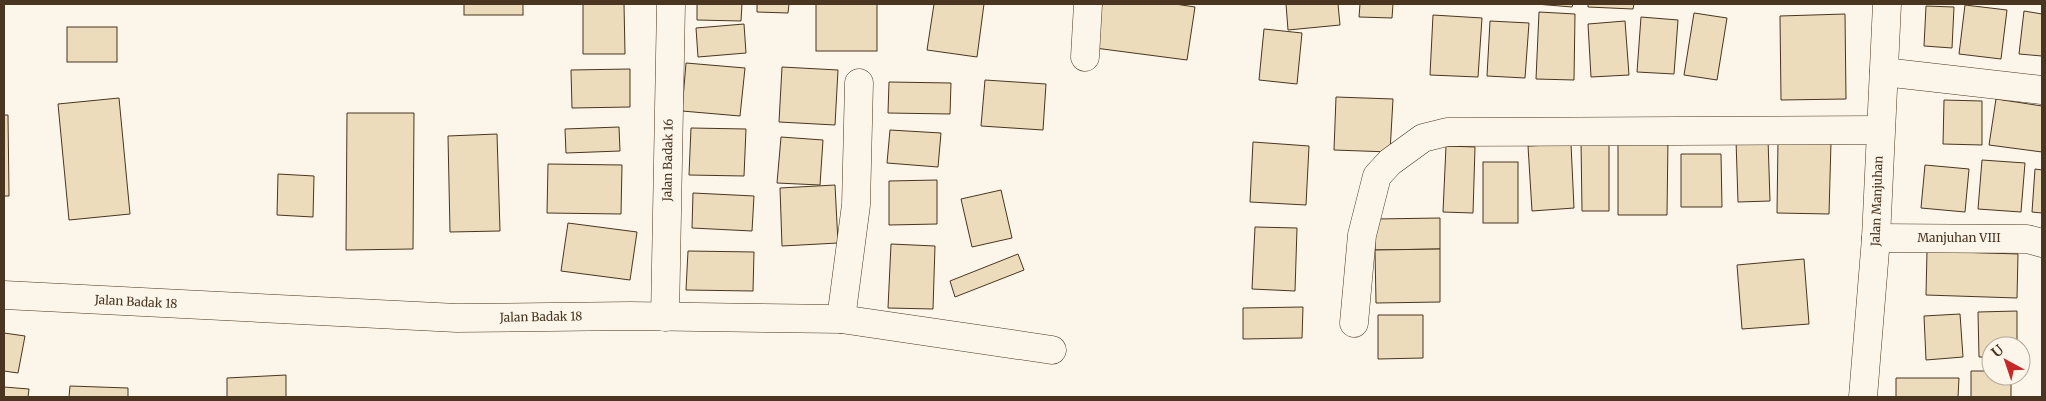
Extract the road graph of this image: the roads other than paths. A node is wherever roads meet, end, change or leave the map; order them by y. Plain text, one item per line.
1 (671, 4) edge
2 (1088, 4) edge
3 (1887, 4) edge
4 (1084, 57) dead end
5 (1884, 72) junction
6 (859, 83) dead end
7 (2042, 90) edge
8 (1880, 130) junction
9 (1876, 238) junction
10 (2042, 242) edge
11 (4, 294) edge
12 (665, 317) junction
13 (841, 319) junction
14 (1354, 323) dead end
15 (1052, 350) dead end
16 (1863, 397) edge

1 - 12 street, Jalan Badak 16
2 - 4 street
3 - 5 street, Jalan Manjuhan
5 - 7 street
5 - 8 street, Jalan Manjuhan
6 - 13 street
8 - 9 street, Jalan Manjuhan
8 - 14 street
9 - 10 street, Manjuhan VIII
9 - 16 street, Jalan Manjuhan
11 - 12 street, Jalan Badak 18
12 - 13 street, Jalan Badak 18
13 - 15 street, Jalan Badak 18

